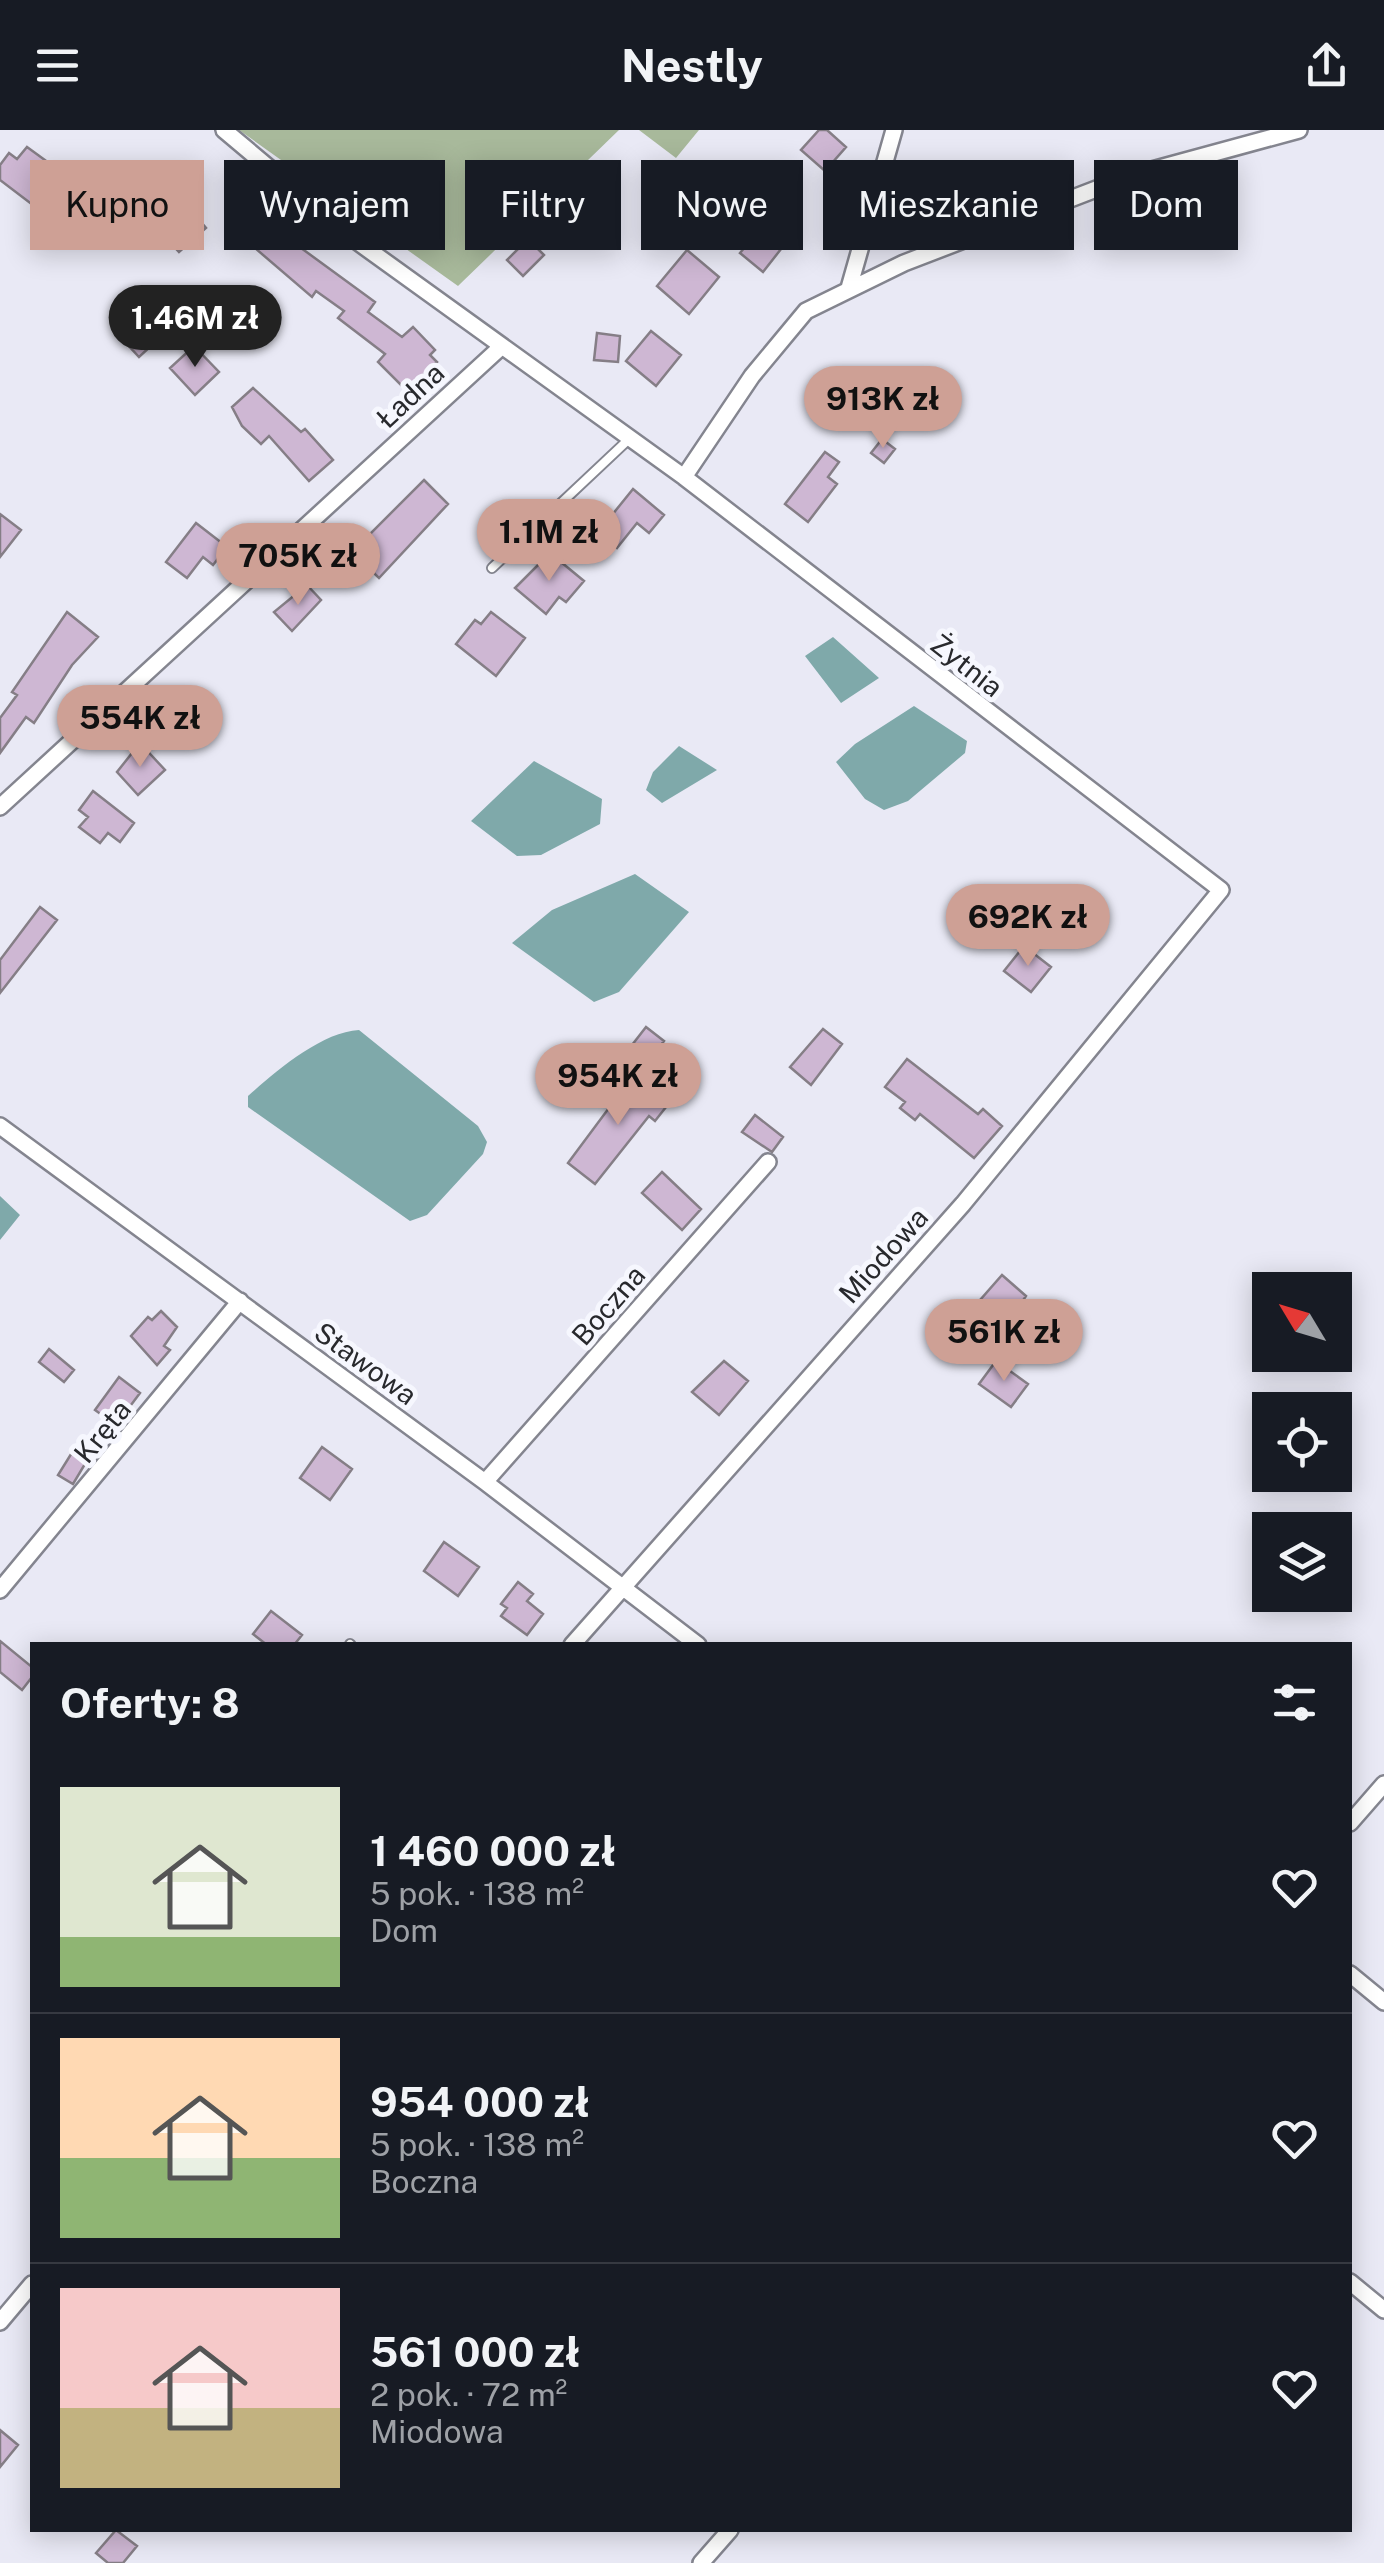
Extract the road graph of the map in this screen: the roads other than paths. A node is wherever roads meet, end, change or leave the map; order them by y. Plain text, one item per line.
1 (224, 130) edge
2 (894, 130) edge
3 (1299, 130) edge
4 (849, 288) junction
5 (501, 347) junction
6 (628, 440) junction
7 (684, 477) junction
8 (492, 568) dead end
9 (0, 807) edge
10 (1221, 890) joint
11 (0, 1126) edge
12 (768, 1162) dead end
13 (240, 1301) junction
14 (485, 1482) junction
15 (621, 1587) junction
16 (0, 1590) edge
17 (575, 1642) edge
18 (694, 1642) edge
19 (1384, 1784) edge
20 (1352, 1821) edge
21 (1352, 1976) edge
22 (1384, 2002) edge
23 (1352, 2284) edge
24 (30, 2286) edge
25 (1384, 2310) edge
26 (0, 2322) edge
27 (728, 2532) edge
28 (701, 2563) edge

1 - 5 street
2 - 4 street
3 - 4 street
4 - 7 street
5 - 6 street
5 - 9 street, Ładna
6 - 7 street
6 - 8 lane
7 - 10 street, Żytnia
10 - 15 street, Miodowa
11 - 13 street, Stawowa
12 - 14 street, Boczna
13 - 14 street, Stawowa
13 - 16 street, Kręta
14 - 15 street, Stawowa
15 - 17 street, Miodowa
15 - 18 street, Stawowa
19 - 20 street
21 - 22 street
23 - 25 street
24 - 26 street
27 - 28 street

